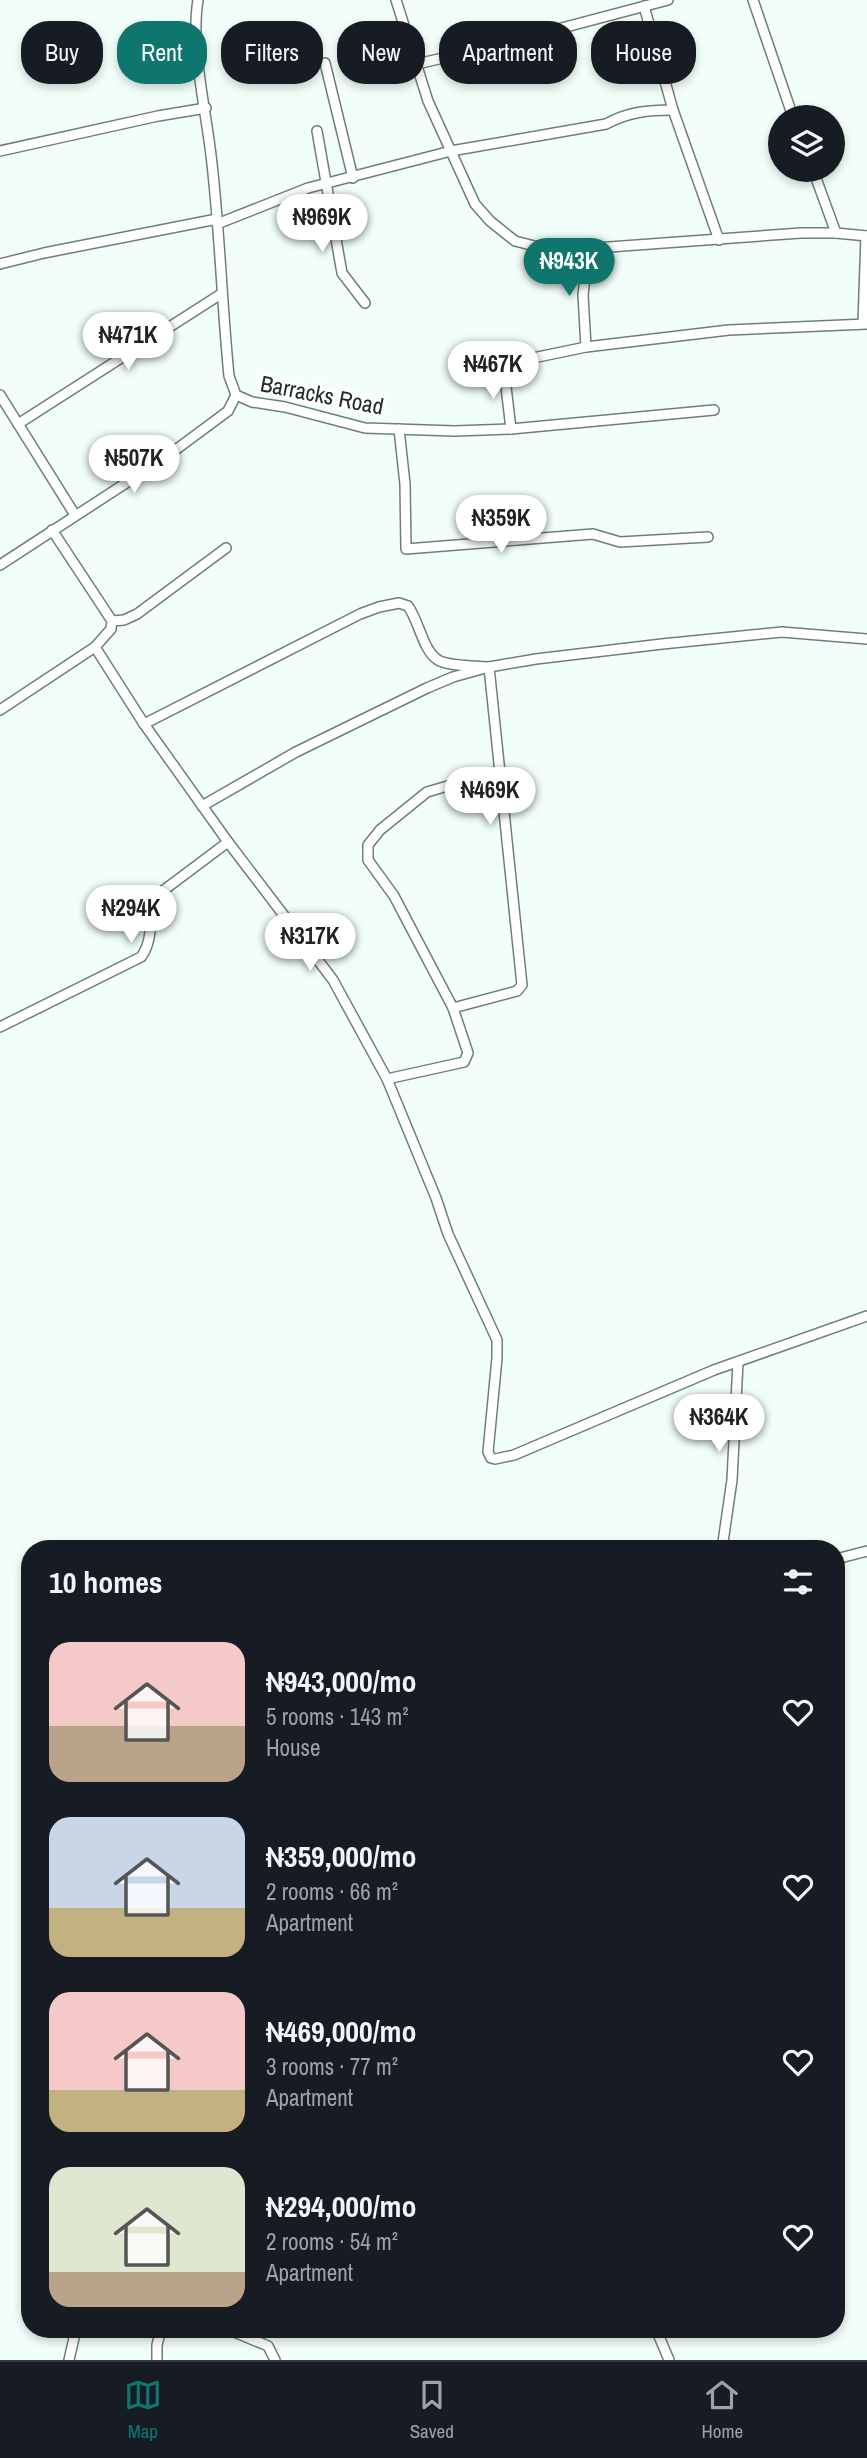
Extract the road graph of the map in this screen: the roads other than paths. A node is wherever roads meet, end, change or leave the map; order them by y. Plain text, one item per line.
1 (198, 0) edge
2 (397, 0) edge
3 (668, 0) edge
4 (753, 0) edge
5 (644, 6) junction
6 (403, 21) edge
7 (425, 62) edge
8 (325, 63) dead end
9 (422, 84) edge
10 (789, 105) edge
11 (206, 108) junction
12 (673, 110) junction
13 (317, 131) dead end
14 (0, 151) edge
15 (451, 151) junction
16 (353, 178) junction
17 (817, 182) edge
18 (325, 185) junction
19 (217, 221) junction
20 (836, 233) junction
21 (867, 236) edge
22 (719, 240) junction
23 (588, 251) junction
24 (0, 264) edge
25 (221, 294) junction
26 (365, 303) dead end
27 (865, 323) edge
28 (586, 346) junction
29 (0, 395) edge
30 (236, 395) junction
31 (714, 410) dead end
32 (18, 424) junction
33 (398, 429) junction
34 (511, 429) junction
35 (75, 515) junction
36 (52, 530) junction
37 (708, 537) dead end
38 (226, 548) dead end
39 (0, 565) edge
40 (112, 621) junction
41 (867, 639) edge
42 (95, 647) junction
43 (489, 667) junction
44 (0, 710) edge
45 (144, 724) junction
46 (499, 775) junction
47 (202, 806) junction
48 (228, 842) junction
49 (453, 1008) junction
50 (0, 1027) edge
51 (387, 1080) junction
52 (867, 1316) edge
53 (738, 1362) junction
54 (723, 1540) edge
55 (867, 1551) edge
56 (845, 1557) edge
57 (74, 2338) edge
58 (159, 2338) edge
59 (249, 2338) edge
60 (660, 2338) edge
61 (69, 2360) edge
62 (157, 2360) edge
63 (275, 2360) edge
64 (669, 2360) edge

1 - 11 street, Barracks Road
2 - 6 street
3 - 5 street
4 - 10 street
5 - 7 street
5 - 12 street
8 - 16 street
9 - 15 street
11 - 14 street
11 - 19 street, Barracks Road
12 - 15 street
12 - 22 street
13 - 18 street
15 - 16 street
15 - 23 street
16 - 18 street
17 - 20 street
18 - 19 street
18 - 26 street
19 - 24 street
19 - 25 street, Barracks Road
20 - 21 street
20 - 22 street
21 - 27 street
22 - 23 street
23 - 28 street
25 - 30 street, Barracks Road
25 - 32 street
27 - 28 street
28 - 34 street
29 - 32 street
30 - 33 street, Barracks Road
30 - 35 street
31 - 34 street, Barracks Road
32 - 35 street
33 - 34 street, Barracks Road
33 - 37 street
35 - 36 street
36 - 39 street
36 - 40 street
38 - 40 street
40 - 42 street
41 - 43 street
42 - 44 street
42 - 45 street
43 - 45 street
43 - 46 street
43 - 47 street
45 - 47 street
46 - 49 street
46 - 49 street
47 - 48 street
48 - 50 street
48 - 51 street
49 - 51 street
51 - 53 street
52 - 53 street
53 - 54 street
55 - 56 street
57 - 61 street
58 - 62 street
59 - 63 street
60 - 64 street

